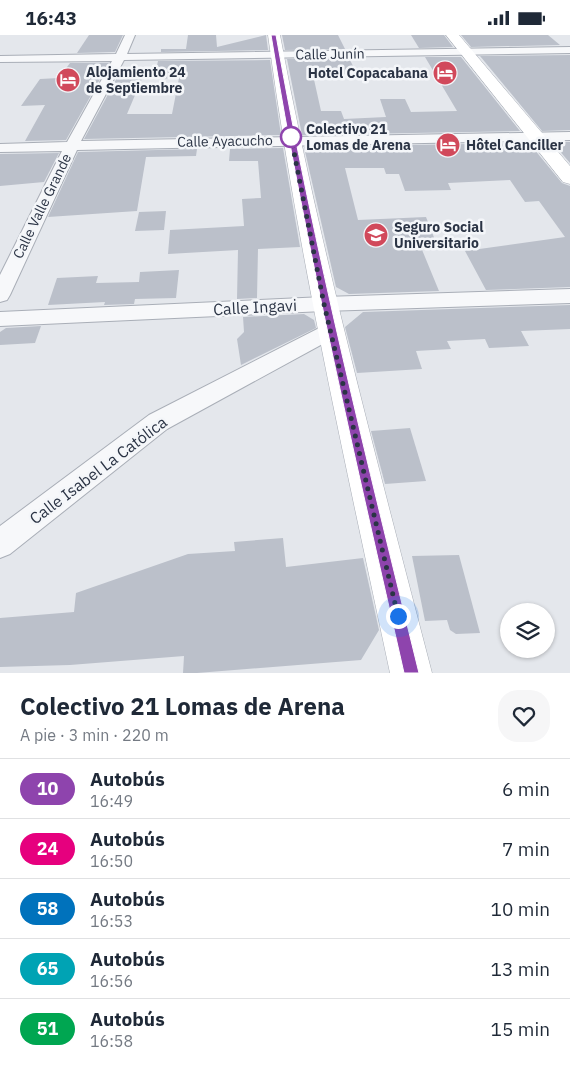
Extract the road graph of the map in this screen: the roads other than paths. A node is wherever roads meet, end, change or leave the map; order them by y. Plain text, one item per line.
1 (130, 35) edge
2 (274, 35) edge
3 (452, 35) edge
4 (570, 49) edge
5 (466, 51) junction
6 (278, 55) junction
7 (120, 57) junction
8 (0, 59) edge
9 (570, 136) edge
10 (536, 137) junction
11 (291, 140) junction
12 (72, 145) junction
13 (0, 148) edge
14 (570, 178) edge
15 (0, 295) edge
16 (570, 296) edge
17 (328, 317) junction
18 (0, 319) edge
19 (0, 544) edge
20 (411, 673) edge

1 - 7 street, Calle Valle Grande
2 - 6 street
3 - 5 street
4 - 5 street, Calle Junín
5 - 6 street, Calle Junín
5 - 10 street
6 - 7 street, Calle Junín
6 - 11 street
7 - 8 street, Calle Junín
7 - 12 street, Calle Valle Grande
9 - 10 street, Calle Ayacucho
10 - 11 street, Calle Ayacucho
10 - 14 street
11 - 12 street, Calle Ayacucho
11 - 17 street
12 - 13 street, Calle Ayacucho
12 - 15 street, Calle Valle Grande
16 - 17 street, Calle Ingavi
17 - 18 street, Calle Ingavi
17 - 19 street, Calle Isabel La Católica
17 - 20 street

